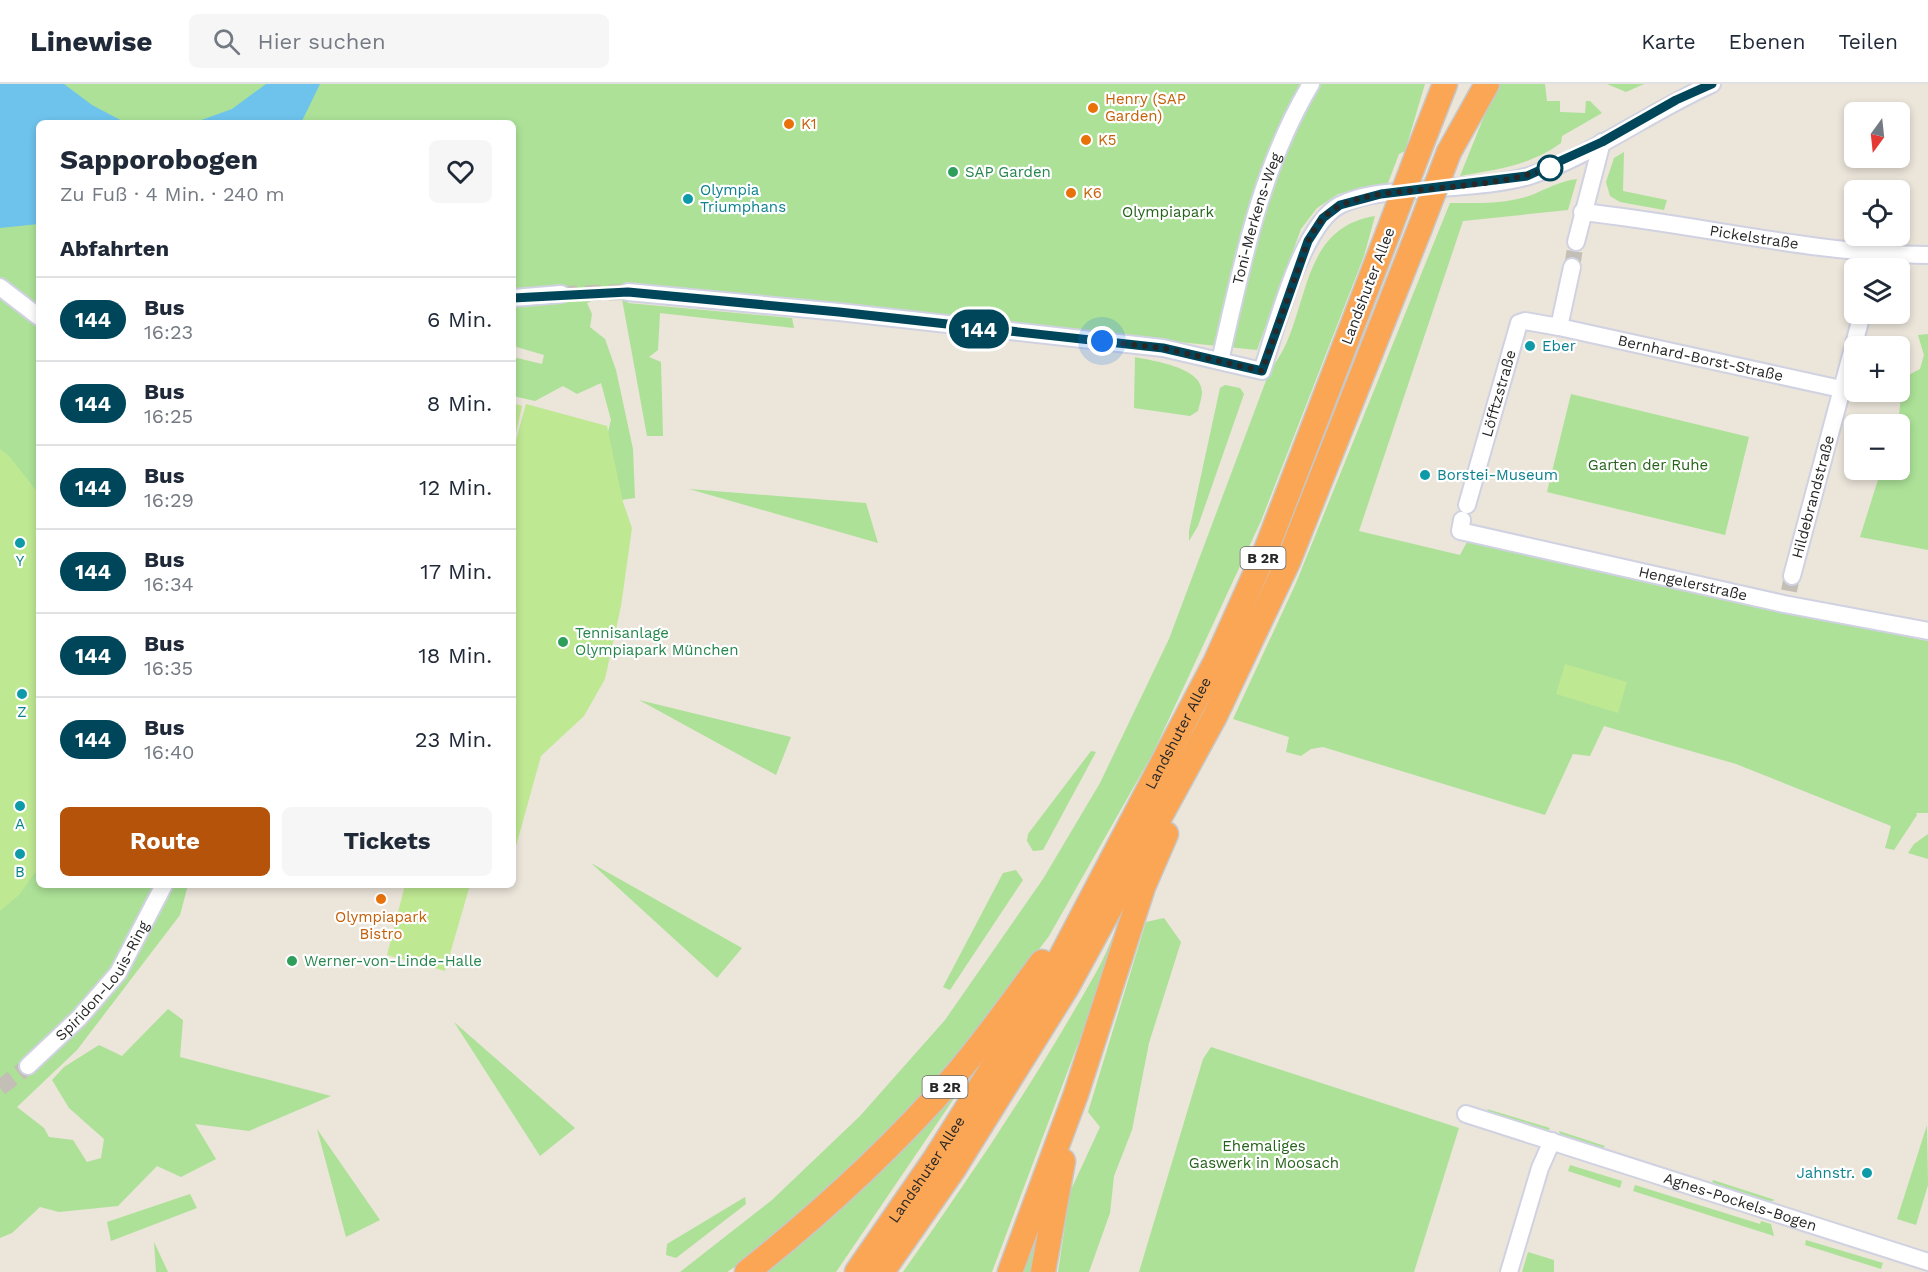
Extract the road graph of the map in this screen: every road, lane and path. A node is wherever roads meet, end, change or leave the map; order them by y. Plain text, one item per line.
1 (1311, 84) edge
2 (1437, 84) edge
3 (1445, 84) edge
4 (1471, 84) edge
5 (1487, 84) edge
6 (1712, 84) edge
7 (1602, 142) junction
8 (1449, 152) junction
9 (1418, 153) junction
10 (1582, 212) junction
11 (1576, 242) tunnel mouth
12 (1928, 255) edge
13 (1863, 258) edge
14 (1896, 258) edge
15 (1572, 267) tunnel mouth
16 (0, 288) edge
17 (628, 292) tunnel mouth
18 (561, 294) tunnel mouth
19 (516, 298) edge
20 (36, 315) edge
21 (1860, 324) edge
22 (1559, 327) junction
23 (1220, 361) junction
24 (1841, 389) junction
25 (1463, 519) joint
26 (1788, 590) junction
27 (1928, 631) edge
28 (1215, 716) junction
29 (1108, 870) junction
30 (162, 888) edge
31 (28, 1066) tunnel mouth
32 (1076, 1094) junction
33 (1466, 1114) dead end
34 (1552, 1141) junction
35 (1928, 1262) edge
36 (747, 1272) edge
37 (856, 1272) edge
38 (882, 1272) edge
39 (1010, 1272) edge
40 (1043, 1272) edge
41 (1509, 1272) edge

1 - 23 street, Toni-Merkens-Weg
2 - 9 highway
3 - 9 highway, B 2R
4 - 8 highway, B 2R
5 - 8 highway
6 - 7 street
7 - 10 street
7 - 23 street
8 - 28 highway, Landshuter Allee / B 2R, bridge
9 - 29 highway, Landshuter Allee / B 2R, bridge
10 - 11 street
10 - 13 street, Pickelstraße
12 - 14 street, Pickelstraße
15 - 22 street
16 - 20 street
17 - 23 street
18 - 19 street
21 - 24 street, Hildebrandstraße
22 - 24 street, Bernhard-Borst-Straße
22 - 25 street, Löfftzstraße
24 - 26 street, Hildebrandstraße
25 - 26 street, Hengelerstraße
26 - 27 street, Hengelerstraße
28 - 32 highway, Landshuter Allee / B 2R
28 - 38 highway, Landshuter Allee
29 - 36 highway, B 2R
29 - 37 highway, Landshuter Allee
30 - 31 street, Spiridon-Louis-Ring
32 - 39 highway, Landshuter Allee / B 2R
32 - 40 highway
33 - 34 street, Agnes-Pockels-Bogen
34 - 35 street, Agnes-Pockels-Bogen
34 - 41 street

